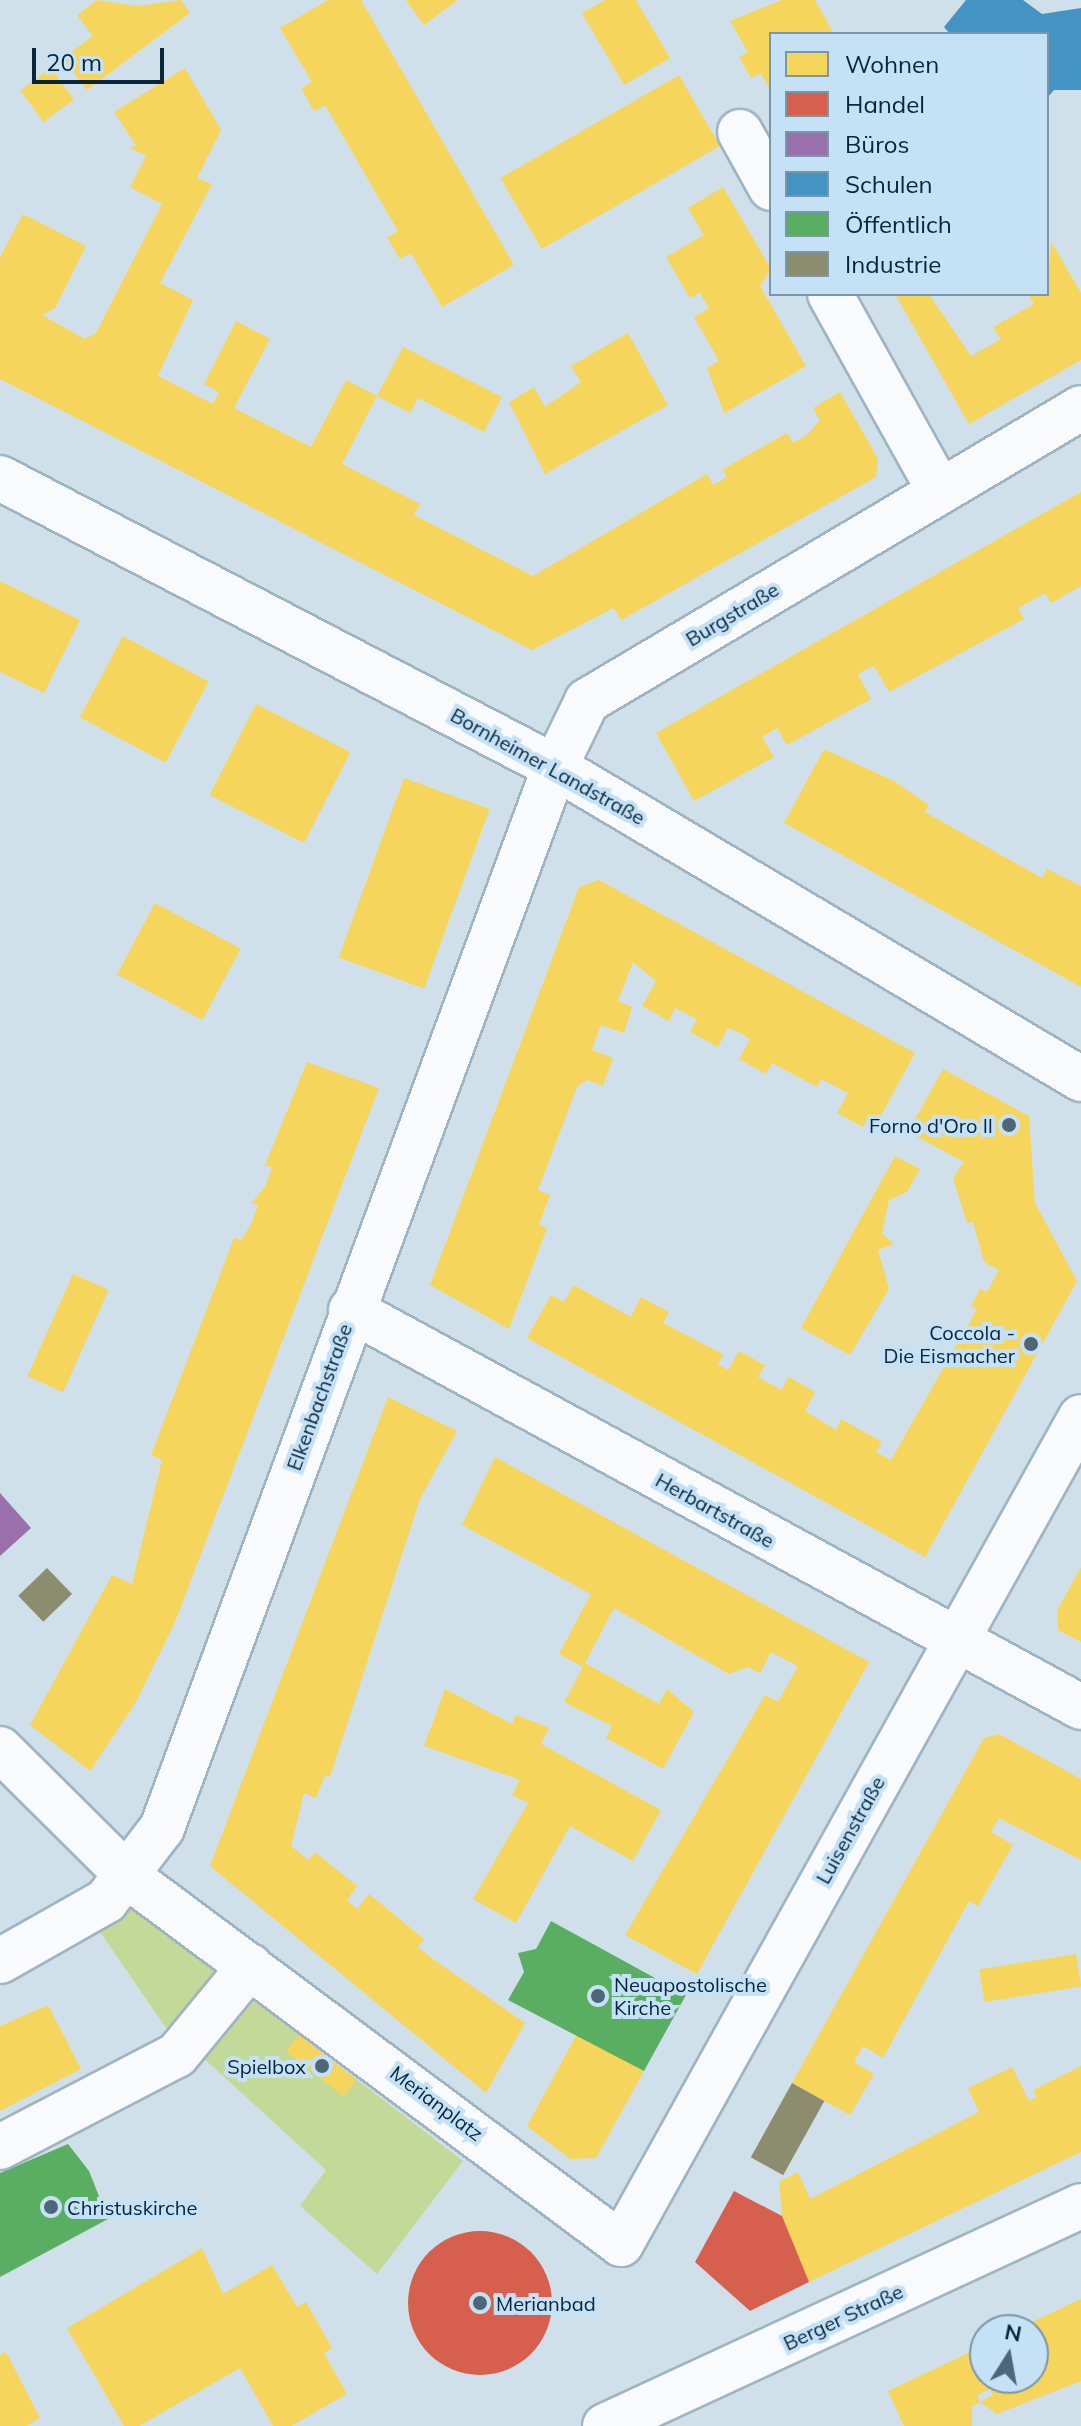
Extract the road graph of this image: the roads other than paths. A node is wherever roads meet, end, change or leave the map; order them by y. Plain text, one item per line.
1 (740, 132) dead end
2 (769, 184) edge
3 (831, 296) edge
4 (1081, 408) edge
5 (0, 478) edge
6 (939, 490) junction
7 (555, 767) junction
8 (1081, 1079) edge
9 (351, 1310) junction
10 (1081, 1417) edge
11 (955, 1641) junction
12 (1081, 1707) edge
13 (0, 1749) edge
14 (130, 1878) junction
15 (0, 1961) edge
16 (250, 1966) junction
17 (0, 2147) edge
18 (1081, 2206) edge
19 (621, 2244) joint
20 (605, 2426) edge

1 - 2 street
3 - 6 street
4 - 6 street, Burgstraße
5 - 7 street, Bornheimer Landstraße
6 - 7 street, Burgstraße
7 - 8 street, Bornheimer Landstraße
7 - 9 street, Elkenbachstraße
9 - 11 street, Herbartstraße
9 - 14 street, Elkenbachstraße
10 - 11 street, Luisenstraße
11 - 12 street, Herbartstraße
11 - 19 street, Luisenstraße
13 - 14 street, Merianplatz
14 - 15 street, Elkenbachstraße
14 - 16 street, Merianplatz
16 - 17 street
16 - 19 street, Merianplatz
18 - 20 street, Berger Straße

